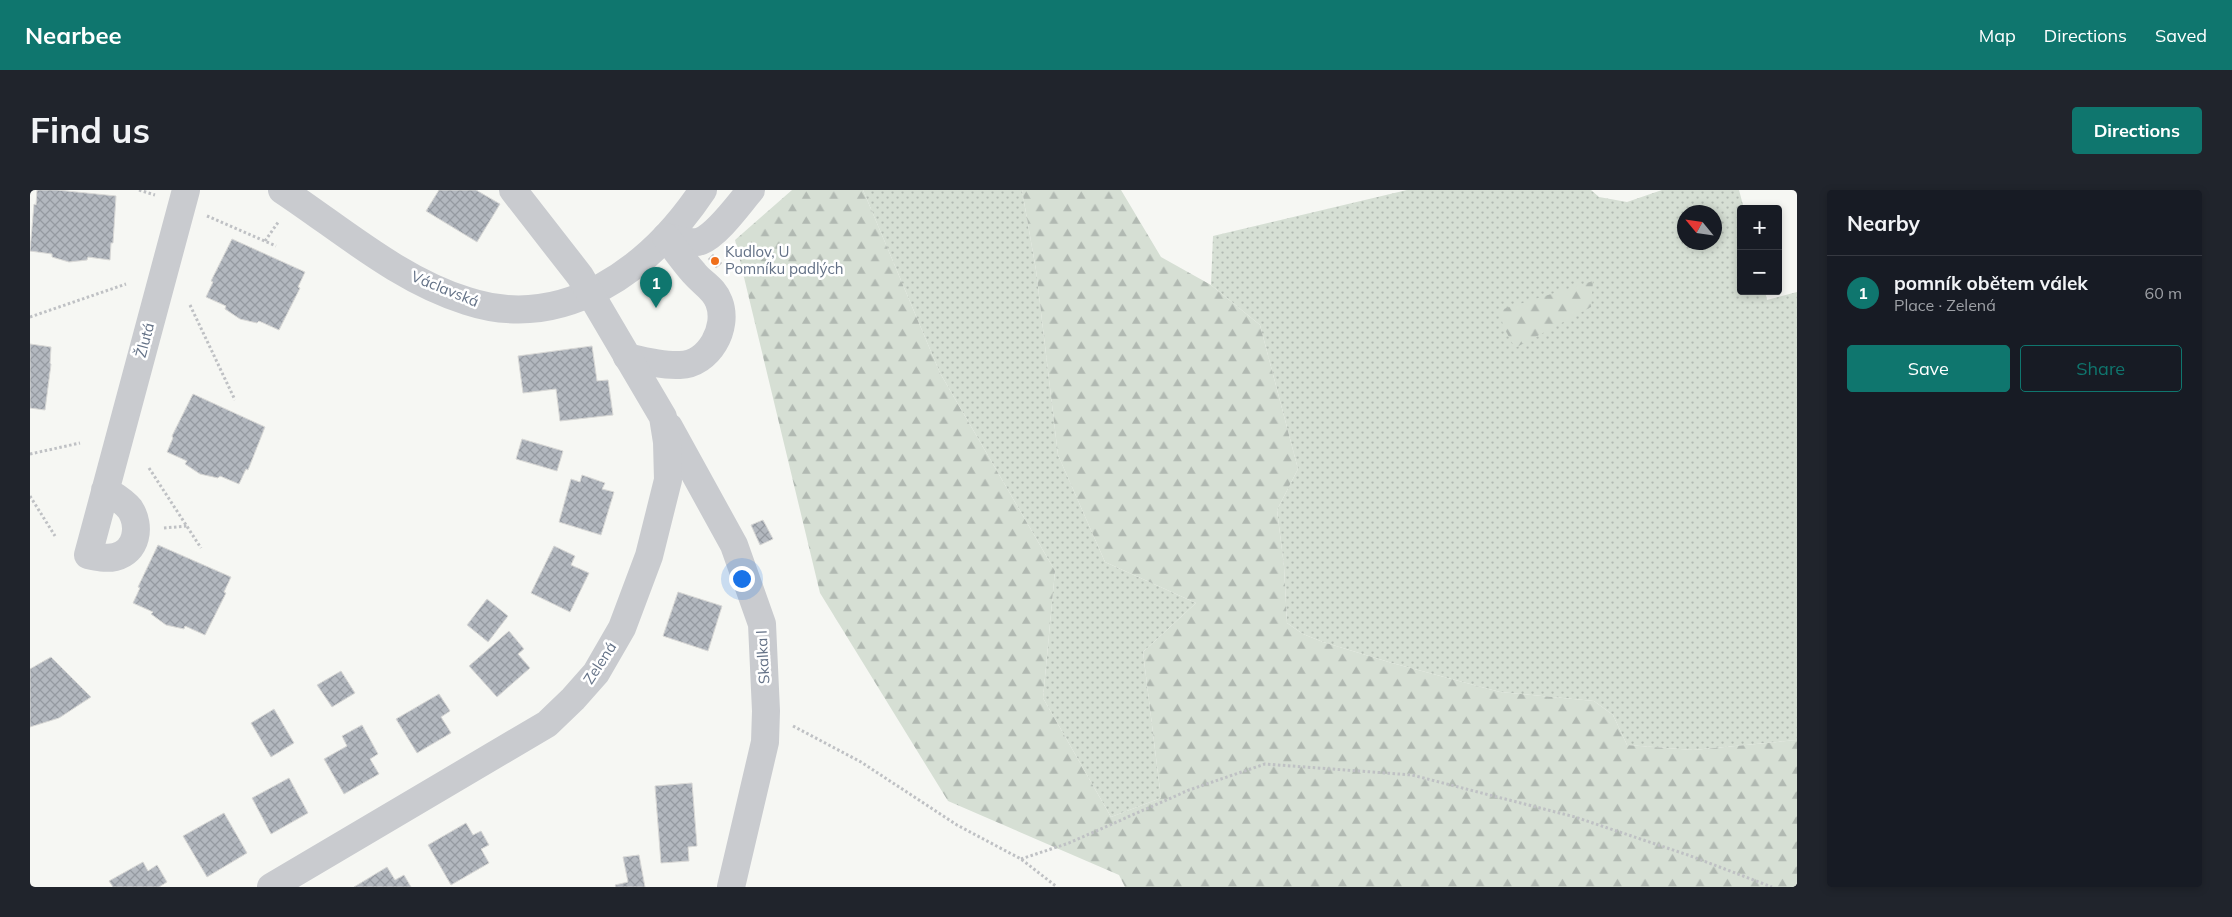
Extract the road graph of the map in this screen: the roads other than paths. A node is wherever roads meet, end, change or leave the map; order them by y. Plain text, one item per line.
1 (282, 190) edge
2 (513, 190) edge
3 (703, 190) edge
4 (751, 190) edge
5 (184, 199) edge
6 (666, 237) junction
7 (591, 294) junction
8 (627, 357) junction
9 (663, 417) junction
10 (105, 490) dead end
11 (733, 886) edge
12 (271, 887) edge

1 - 7 street, Václavská
2 - 7 street
3 - 6 street, Václavská
4 - 6 street
5 - 10 street, Žlutá
6 - 7 street, Václavská
6 - 8 street
7 - 8 street, Zelená
8 - 9 street, Zelená
9 - 11 street, Skalka I
9 - 12 street, Zelená

